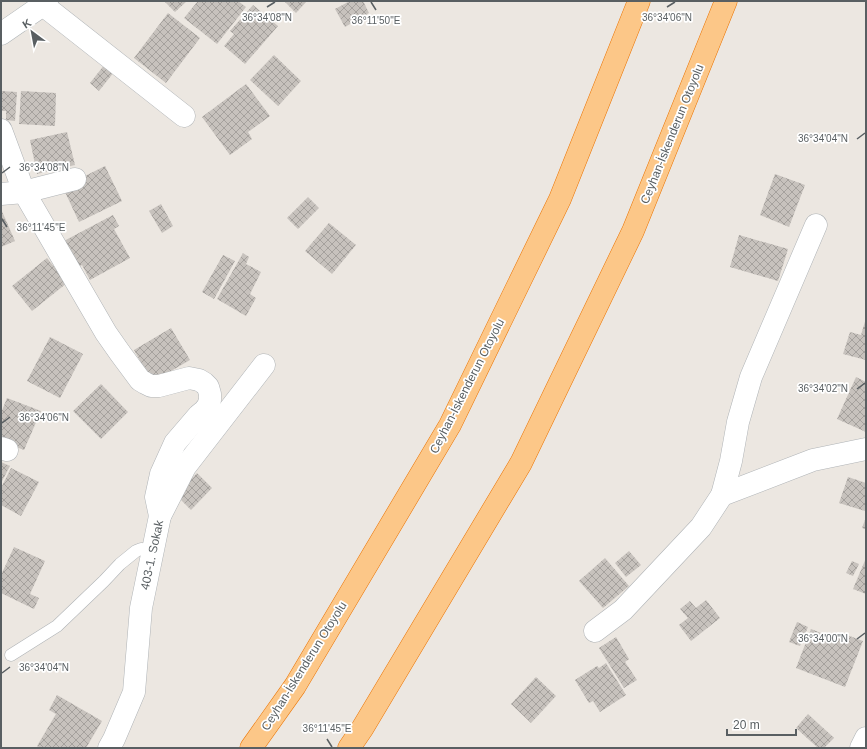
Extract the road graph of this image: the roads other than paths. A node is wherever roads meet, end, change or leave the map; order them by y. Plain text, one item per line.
1 (639, 1) edge
2 (726, 1) edge
3 (45, 3) edge
4 (1, 34) edge
5 (184, 116) dead end
6 (1, 130) edge
7 (75, 179) dead end
8 (24, 192) junction
9 (1, 194) edge
10 (816, 225) dead end
11 (264, 365) dead end
12 (866, 449) edge
13 (722, 495) junction
14 (160, 516) junction
15 (153, 550) junction
16 (595, 631) dead end
17 (11, 655) dead end
18 (866, 738) edge
19 (108, 748) edge
20 (251, 748) edge
21 (349, 748) edge
22 (861, 748) edge

1 - 20 highway, Ceyhan-İskenderun Otoyolu
2 - 21 highway, Ceyhan-İskenderun Otoyolu
3 - 4 street
3 - 5 street
6 - 8 street
7 - 8 street
8 - 9 street
8 - 14 street
10 - 13 street
11 - 14 street, 403-1. Sokak
12 - 13 street
13 - 16 street
14 - 15 street, 403-1. Sokak
15 - 17 lane
15 - 19 street, 403-1. Sokak
18 - 22 street

